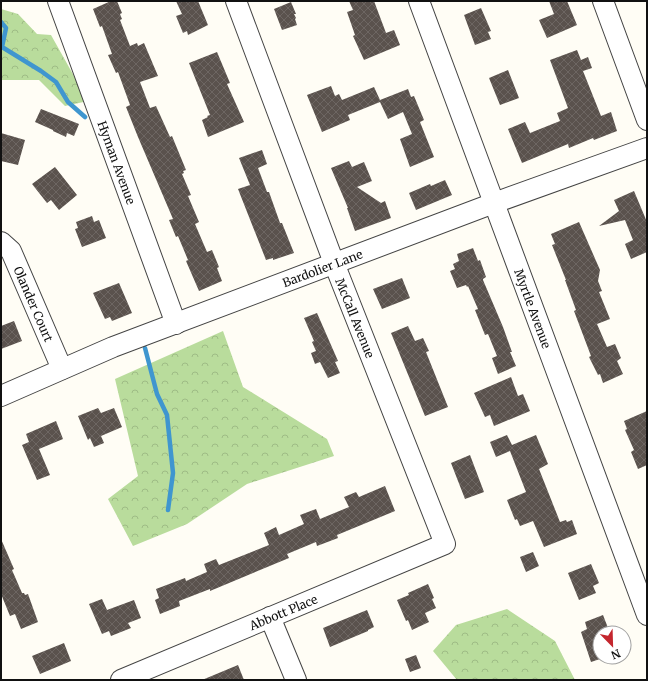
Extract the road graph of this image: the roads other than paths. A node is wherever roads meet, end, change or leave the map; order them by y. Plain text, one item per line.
1 (58, 1) edge
2 (236, 1) edge
3 (419, 1) edge
4 (603, 1) edge
5 (647, 120) edge
6 (647, 148) edge
7 (494, 203) junction
8 (1, 242) edge
9 (334, 264) junction
10 (176, 324) junction
11 (62, 370) junction
12 (1, 396) edge
13 (445, 544) joint
14 (647, 615) edge
15 (270, 617) junction
16 (121, 680) edge
17 (296, 680) edge

1 - 10 street, Hyman Avenue
2 - 9 street, McCall Avenue
3 - 7 street, Myrtle Avenue
4 - 5 street
6 - 7 street, Bardolier Lane
7 - 9 street, Bardolier Lane
7 - 14 street, Myrtle Avenue
8 - 11 street, Olander Court
9 - 10 street, Bardolier Lane
9 - 13 street, McCall Avenue
10 - 11 street, Bardolier Lane
11 - 12 street, Bardolier Lane
13 - 15 street, Abbott Place
15 - 16 street, Abbott Place
15 - 17 street

